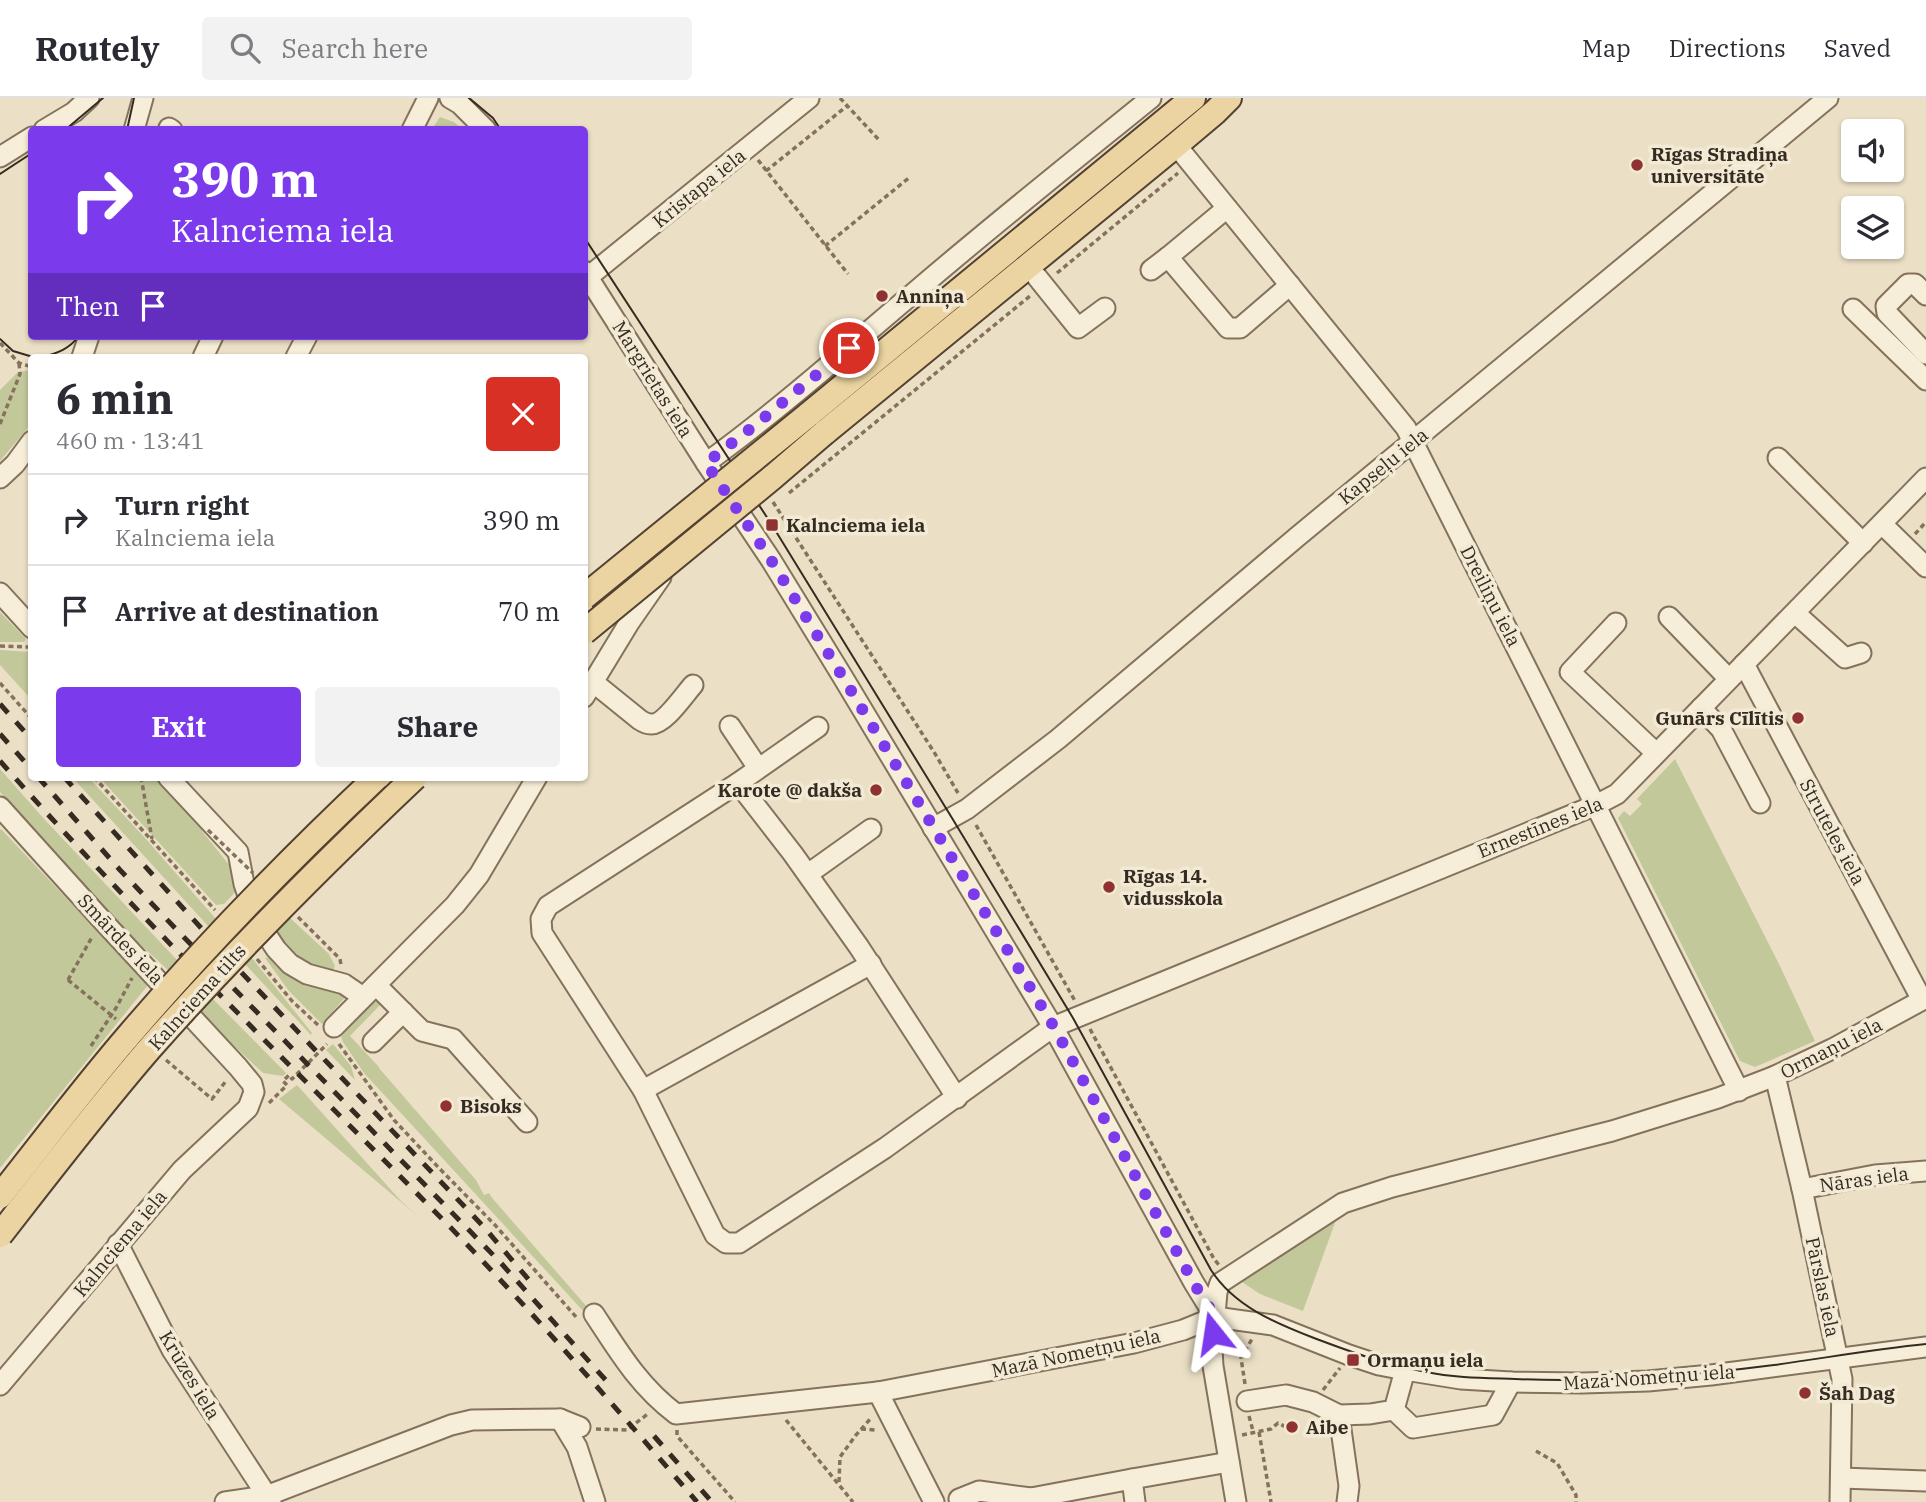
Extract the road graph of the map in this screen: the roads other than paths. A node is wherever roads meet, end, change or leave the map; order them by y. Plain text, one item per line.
1 (89, 98) edge
2 (143, 98) edge
3 (428, 98) edge
4 (809, 98) edge
5 (1151, 98) edge
6 (1229, 98) edge
7 (1828, 98) edge
8 (458, 100) edge
9 (1182, 101) edge
10 (50, 126) edge
11 (135, 126) edge
12 (414, 126) edge
13 (482, 126) edge
14 (28, 140) edge
15 (1183, 154) junction
16 (0, 157) edge
17 (1227, 208) junction
18 (1168, 257) junction
19 (1151, 270) dead end
20 (588, 273) edge
21 (588, 276) edge
22 (1040, 281) road end
23 (1290, 285) junction
24 (1926, 295) edge
25 (1105, 308) dead end
26 (1853, 309) dead end
27 (1926, 354) edge
28 (1926, 380) edge
29 (816, 424) junction
30 (1413, 442) junction
31 (28, 446) edge
32 (1778, 458) dead end
33 (706, 463) junction
34 (0, 478) edge
35 (1926, 478) edge
36 (719, 484) junction
37 (738, 511) junction
38 (1882, 524) junction
39 (660, 531) junction
40 (1863, 543) junction
41 (681, 557) junction
42 (1926, 568) edge
43 (588, 590) edge
44 (588, 590) edge
45 (588, 591) edge
46 (0, 593) edge
47 (638, 609) junction
48 (1795, 613) junction
49 (1669, 617) dead end
50 (1616, 623) dead end
51 (28, 624) edge
52 (588, 629) edge
53 (1861, 653) dead end
54 (1744, 664) junction
55 (1730, 679) junction
56 (692, 685) dead end
57 (589, 689) edge
58 (1702, 708) junction
59 (730, 726) dead end
60 (818, 727) dead end
61 (1656, 753) junction
62 (758, 768) junction
63 (171, 781) edge
64 (373, 781) edge
65 (410, 781) edge
66 (535, 781) edge
67 (738, 783) junction
68 (1760, 803) dead end
69 (1596, 805) junction
70 (0, 807) edge
71 (933, 828) junction
72 (871, 829) dead end
73 (335, 842) dead end
74 (808, 874) junction
75 (275, 895) junction
76 (256, 919) junction
77 (871, 964) junction
78 (370, 991) junction
79 (1924, 999) edge
80 (403, 1012) junction
81 (1054, 1027) junction
82 (331, 1031) road end
83 (373, 1042) dead end
84 (1775, 1076) junction
85 (643, 1090) junction
86 (1739, 1091) junction
87 (957, 1098) junction
88 (248, 1108) joint
89 (527, 1122) dead end
90 (1926, 1171) edge
91 (1802, 1189) junction
92 (0, 1196) edge
93 (0, 1235) edge
94 (118, 1244) junction
95 (1215, 1317) junction
96 (588, 1318) road end
97 (1926, 1347) edge
98 (1838, 1359) junction
99 (1405, 1370) junction
100 (1511, 1381) junction
101 (0, 1385) edge
102 (881, 1398) junction
103 (1247, 1401) dead end
104 (1394, 1410) junction
105 (1339, 1415) junction
106 (560, 1419) junction
107 (580, 1427) road end
108 (1229, 1462) junction
109 (1841, 1478) junction
110 (1132, 1479) junction
111 (1926, 1481) edge
112 (269, 1499) edge
113 (1030, 1500) edge
114 (957, 1501) edge
115 (225, 1502) edge
116 (595, 1502) edge
117 (934, 1502) edge
118 (1135, 1502) edge
119 (1236, 1502) edge
120 (1347, 1502) edge
121 (1840, 1502) edge

1 - 10 street
2 - 11 street
3 - 12 street
4 - 20 street, Kristapa iela
5 - 33 street
6 - 15 main road
7 - 30 street, Kapseļu iela
8 - 13 street
9 - 29 main road
14 - 16 street
15 - 17 street, Dreiliņu iela
15 - 29 main road
17 - 18 street
17 - 23 street, Dreiliņu iela
18 - 19 street
18 - 23 street
21 - 33 street, Margrietas iela
22 - 25 street
23 - 30 street, Dreiliņu iela
24 - 27 street
26 - 28 street
29 - 43 main road, bridge
29 - 52 main road, bridge
30 - 69 street, Dreiliņu iela
30 - 71 street, Kapseļu iela
31 - 34 street
32 - 40 street
33 - 36 street, Margrietas iela
35 - 38 street, Ernestīnes iela
36 - 37 street, Margrietas iela
36 - 39 street
37 - 41 street
37 - 71 street, Margrietas iela
38 - 40 street, Ernestīnes iela
38 - 42 street
39 - 41 street
39 - 44 street
40 - 48 street, Ernestīnes iela
41 - 47 street
45 - 47 street
46 - 51 street
47 - 57 street
48 - 53 street
48 - 54 street, Ernestīnes iela
49 - 55 street
50 - 61 street
54 - 55 street, Ernestīnes iela
54 - 79 street, Struteles iela
55 - 58 street, Ernestīnes iela
56 - 57 street
58 - 61 street, Ernestīnes iela
58 - 68 street
59 - 62 street
60 - 62 street, Ernestīnes iela
61 - 69 street, Ernestīnes iela
62 - 67 street, Ernestīnes iela
63 - 76 street
64 - 75 main road, Kalnciema tilts, bridge
65 - 75 main road, Kalnciema tilts, bridge
66 - 78 street
67 - 74 street
67 - 85 street, Ernestīnes iela
69 - 81 street, Ernestīnes iela
69 - 86 street, Dreiliņu iela
70 - 88 street, Smārdes iela
71 - 81 street, Margrietas iela
72 - 74 street
73 - 76 street
74 - 77 street
75 - 92 main road, Kalnciema tilts, bridge
75 - 93 main road, Kalnciema tilts, bridge
76 - 78 street
77 - 85 street
77 - 87 street
78 - 80 street
78 - 82 street
79 - 84 street, Ormaņu iela
80 - 83 street
80 - 89 street
81 - 87 street, Ernestīnes iela
81 - 95 street, Margrietas iela
84 - 86 street, Ormaņu iela
84 - 91 street, Pārslas iela
85 - 87 street, Ernestīnes iela
86 - 95 street, Ormaņu iela
88 - 94 street, Kalnciema iela
90 - 91 street, Nāras iela
91 - 98 street, Pārslas iela
94 - 101 street, Kalnciema iela
94 - 112 street, Krūzes iela
95 - 99 street, Mazā Nometņu iela
95 - 102 street, Mazā Nometņu iela
95 - 108 street
96 - 102 street, Mazā Nometņu iela
97 - 98 street, Mazā Nometņu iela
98 - 100 street, Mazā Nometņu iela
98 - 109 street, Pārslas iela
99 - 100 street, Mazā Nometņu iela
99 - 104 street
100 - 104 street
102 - 117 street
103 - 105 street
104 - 105 street
105 - 120 street
106 - 107 street
106 - 112 street
106 - 116 street
108 - 110 street
108 - 119 street
109 - 111 street
109 - 121 street, Pārslas iela
110 - 113 street
110 - 118 street
112 - 115 street
113 - 114 street

